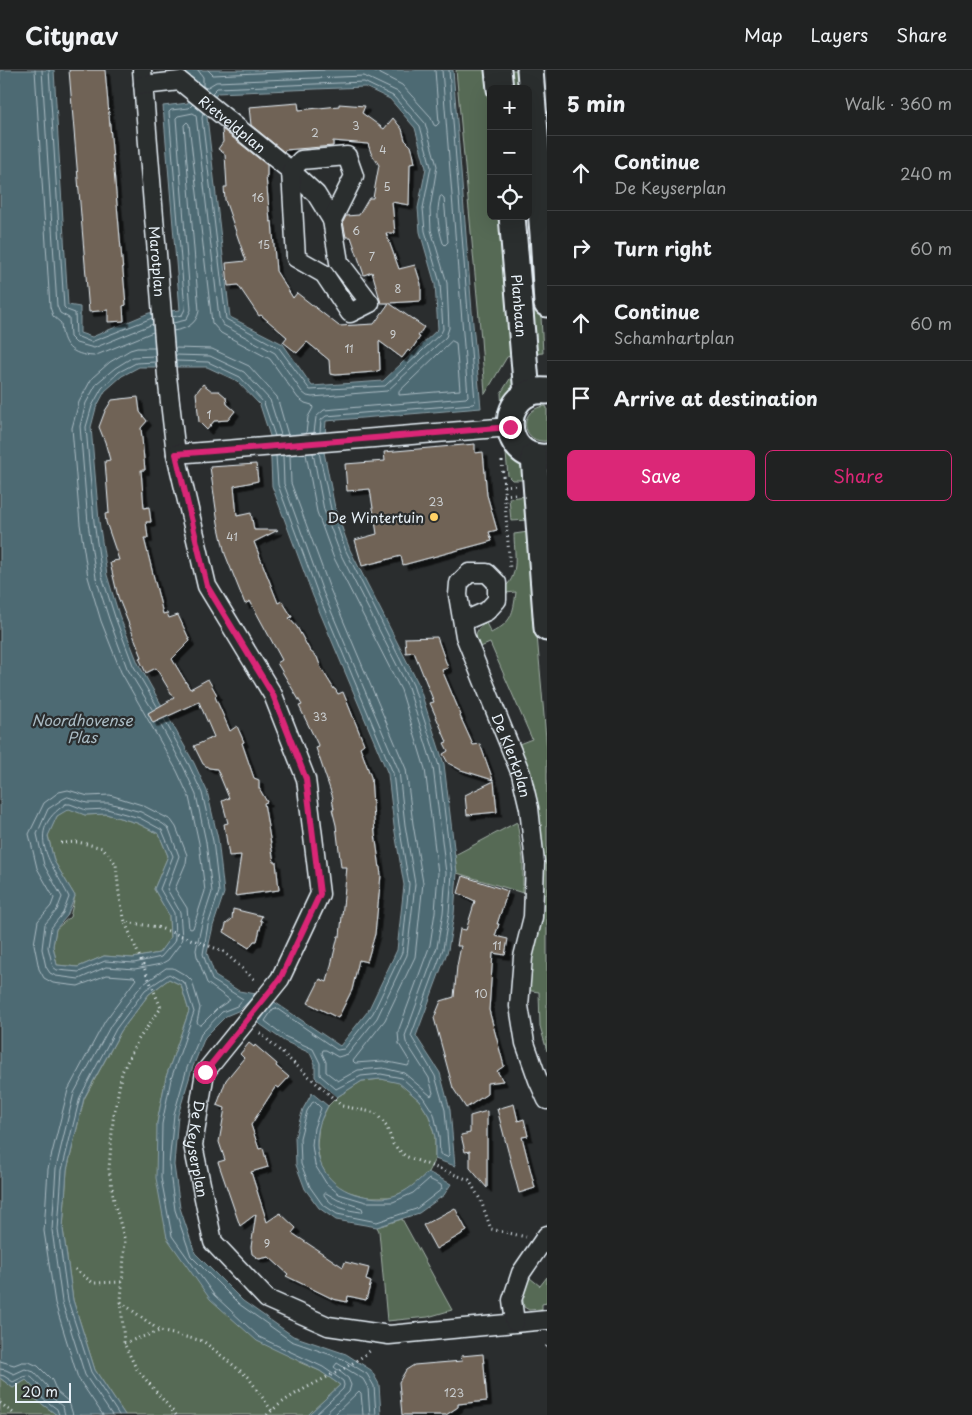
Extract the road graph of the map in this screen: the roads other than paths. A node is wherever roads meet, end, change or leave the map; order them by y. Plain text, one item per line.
1 (498, 70) edge
2 (530, 70) edge
3 (143, 77) edge
4 (500, 85) edge
5 (290, 170) junction
6 (332, 220) junction
7 (513, 227) edge
8 (545, 234) edge
9 (339, 262) junction
10 (324, 274) junction
11 (547, 304) edge
12 (537, 393) edge
13 (510, 427) junction
14 (176, 454) junction
15 (540, 456) edge
16 (464, 621) junction
17 (547, 628) edge
18 (547, 1100) edge
19 (543, 1241) edge
20 (547, 1320) edge
21 (515, 1322) junction

1 - 4 street
2 - 8 street, Planbaan
3 - 5 street, Rietveldplan
3 - 14 street, Marotplan
5 - 6 street, Rietveldplan
5 - 6 street
5 - 10 street, Rietveldplan
6 - 9 street, Rietveldplan
7 - 8 street
7 - 12 street, Planbaan
8 - 11 street, Planbaan
9 - 10 street
9 - 10 street, Rietveldplan
12 - 13 street
13 - 14 street
13 - 15 street
14 - 21 street, De Keyserplan
15 - 17 street
16 - 16 street, De Klerkplan
16 - 18 street, De Klerkplan
19 - 21 street
20 - 21 street, De Keyserplan

